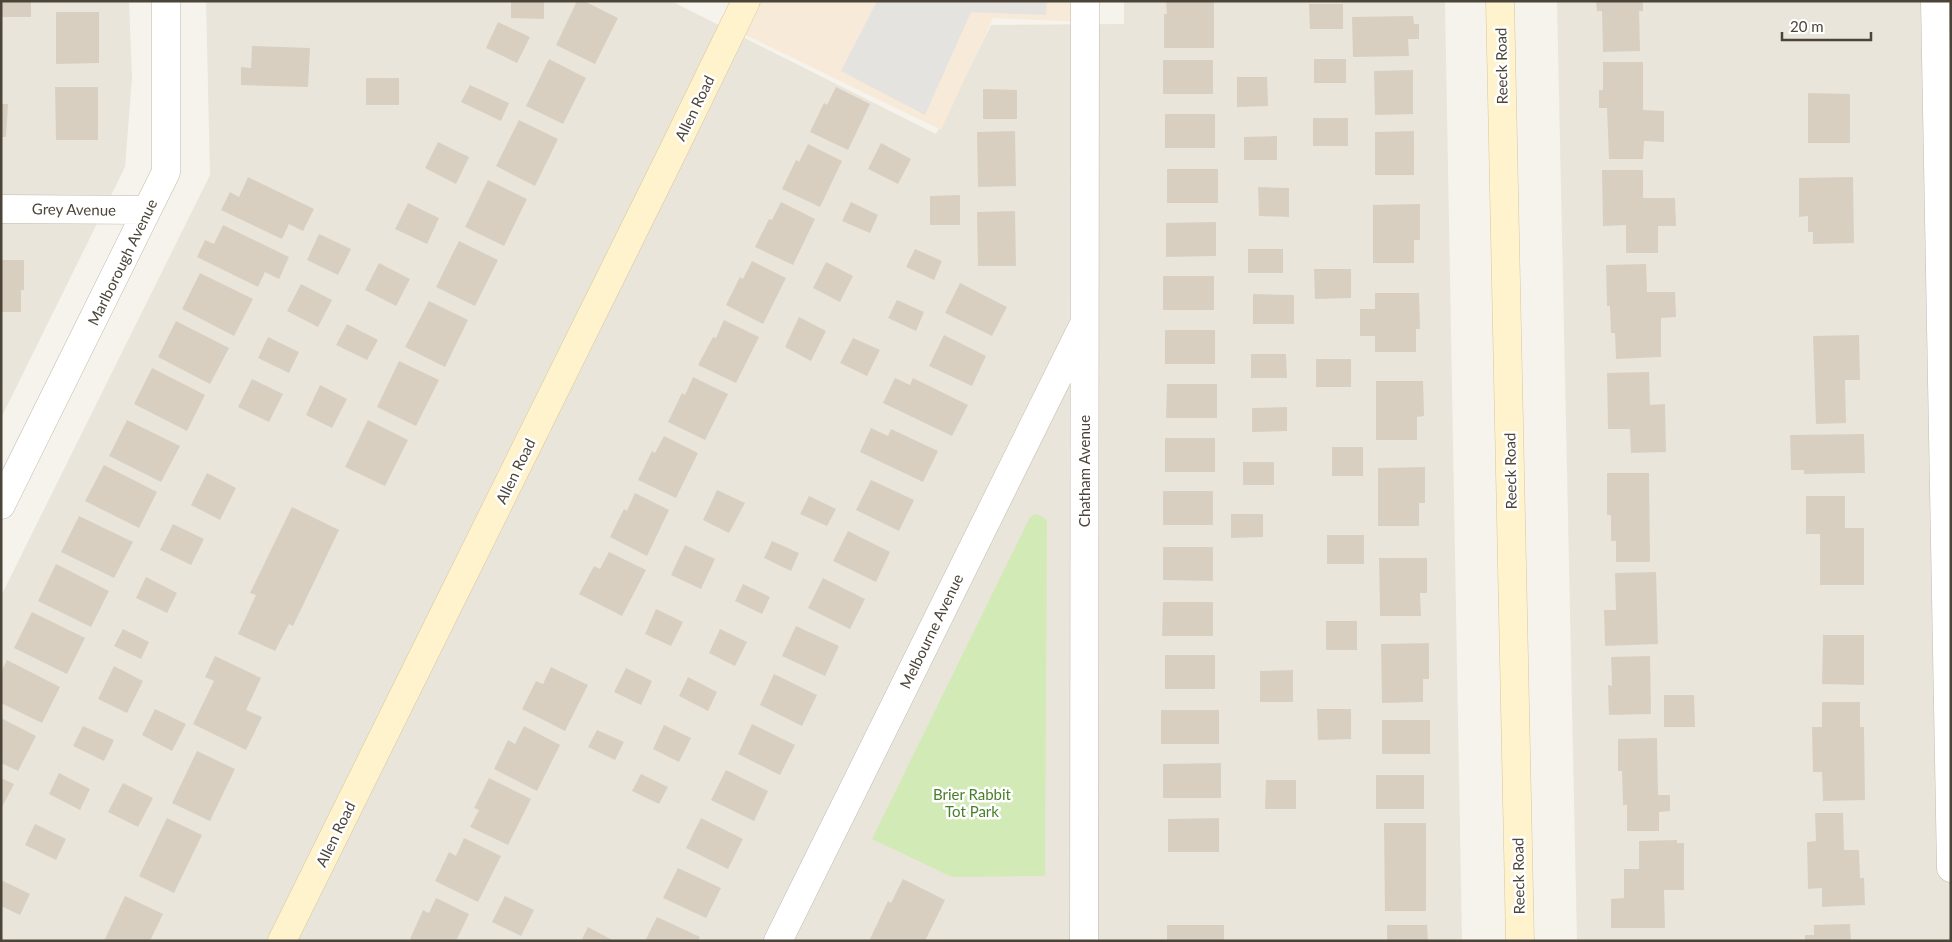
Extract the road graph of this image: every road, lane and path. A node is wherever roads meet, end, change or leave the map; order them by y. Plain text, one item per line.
1 (166, 1) edge
2 (746, 1) edge
3 (1085, 1) edge
4 (1500, 1) edge
5 (1935, 1) edge
6 (1, 209) edge
7 (147, 210) junction
8 (1085, 322) junction
9 (1, 505) edge
10 (1951, 868) edge
11 (282, 941) edge
12 (778, 941) edge
13 (1084, 941) edge
14 (1520, 941) edge

1 - 7 street, Marlborough Avenue
2 - 11 main road, Allen Road
3 - 8 street, Chatham Avenue
4 - 14 main road, Reeck Road
5 - 10 street
6 - 7 street, Grey Avenue
7 - 9 street, Marlborough Avenue
8 - 12 street, Melbourne Avenue
8 - 13 street, Chatham Avenue

